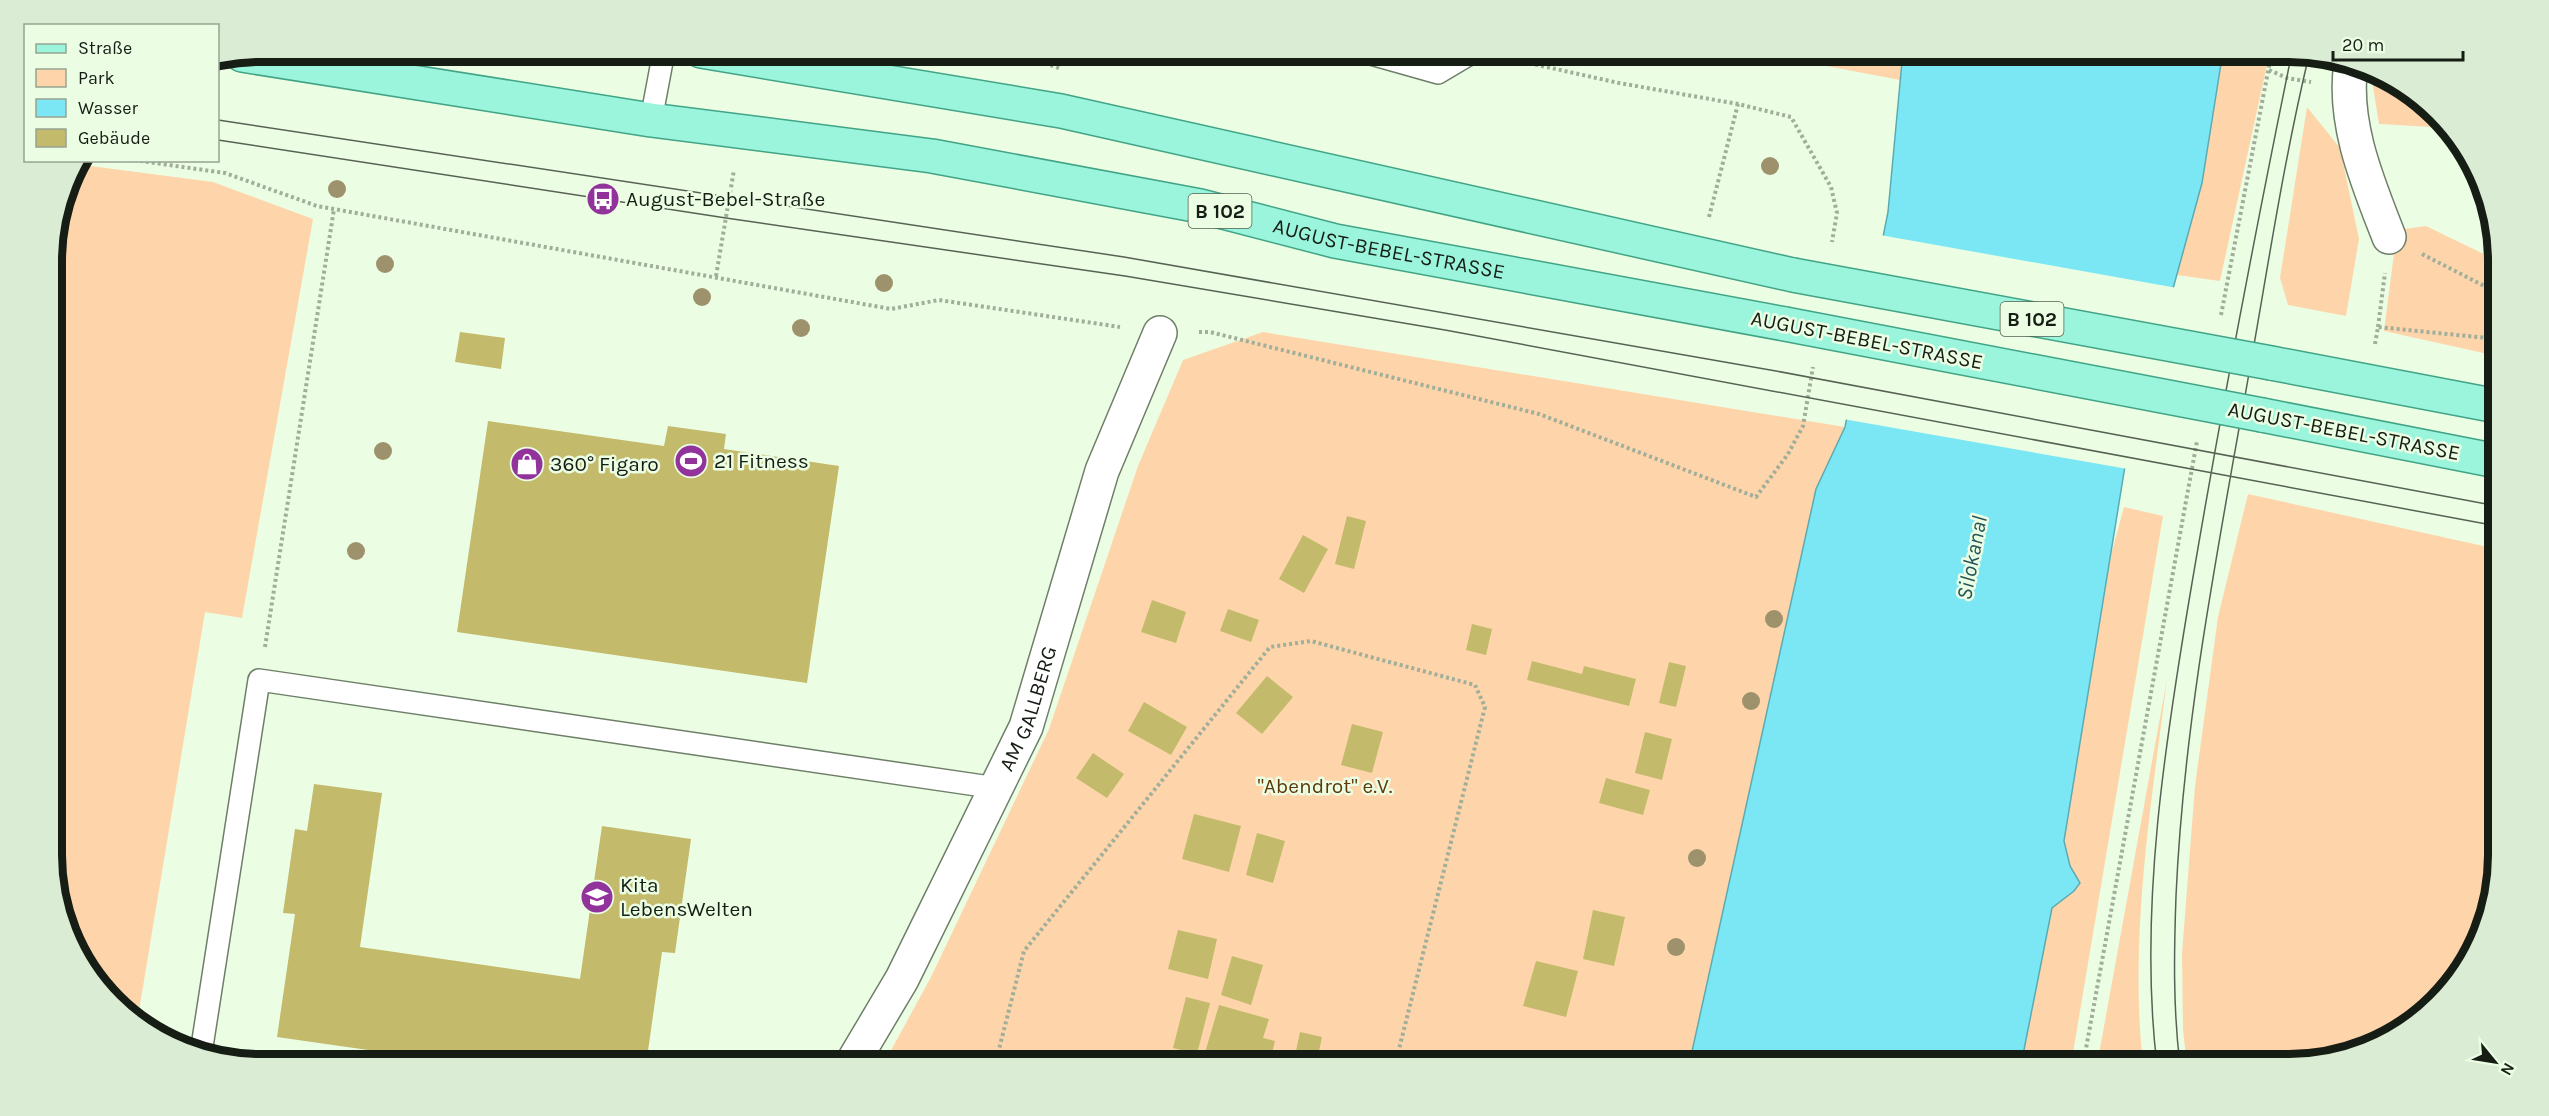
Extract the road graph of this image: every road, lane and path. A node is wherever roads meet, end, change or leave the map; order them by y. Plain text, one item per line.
1 (292, 62) edge
2 (662, 62) edge
3 (766, 62) edge
4 (1399, 62) edge
5 (1456, 62) edge
6 (1526, 62) edge
7 (2270, 62) edge
8 (2350, 72) edge
9 (1738, 104) junction
10 (651, 120) junction
11 (148, 162) edge
12 (334, 209) junction
13 (1837, 213) dead end
14 (1708, 220) dead end
15 (2389, 237) junction
16 (2488, 288) edge
17 (2219, 326) dead end
18 (2378, 327) junction
19 (1160, 333) junction
20 (2488, 338) edge
21 (2374, 346) dead end
22 (2488, 404) edge
23 (1803, 426) dead end
24 (2199, 430) dead end
25 (2488, 459) edge
26 (259, 680) junction
27 (997, 788) junction
28 (202, 1046) edge
29 (858, 1054) edge
30 (998, 1054) edge
31 (1398, 1054) edge
32 (2085, 1054) edge

1 - 10 main road, AUGUST-BEBEL-STRASSE / B 102
2 - 10 lane
3 - 22 main road, B 102, bridge
4 - 5 lane
6 - 9 path
7 - 17 path
8 - 15 street
9 - 13 path
9 - 14 path
10 - 25 main road, AUGUST-BEBEL-STRASSE / B 102, bridge
11 - 12 path
12 - 19 path
12 - 26 path
15 - 16 path
15 - 18 path
18 - 20 path
18 - 21 path
19 - 23 path
19 - 27 street, AM GALLBERG
24 - 32 path
26 - 27 lane
26 - 28 lane
27 - 29 street, AM GALLBERG
30 - 31 path

